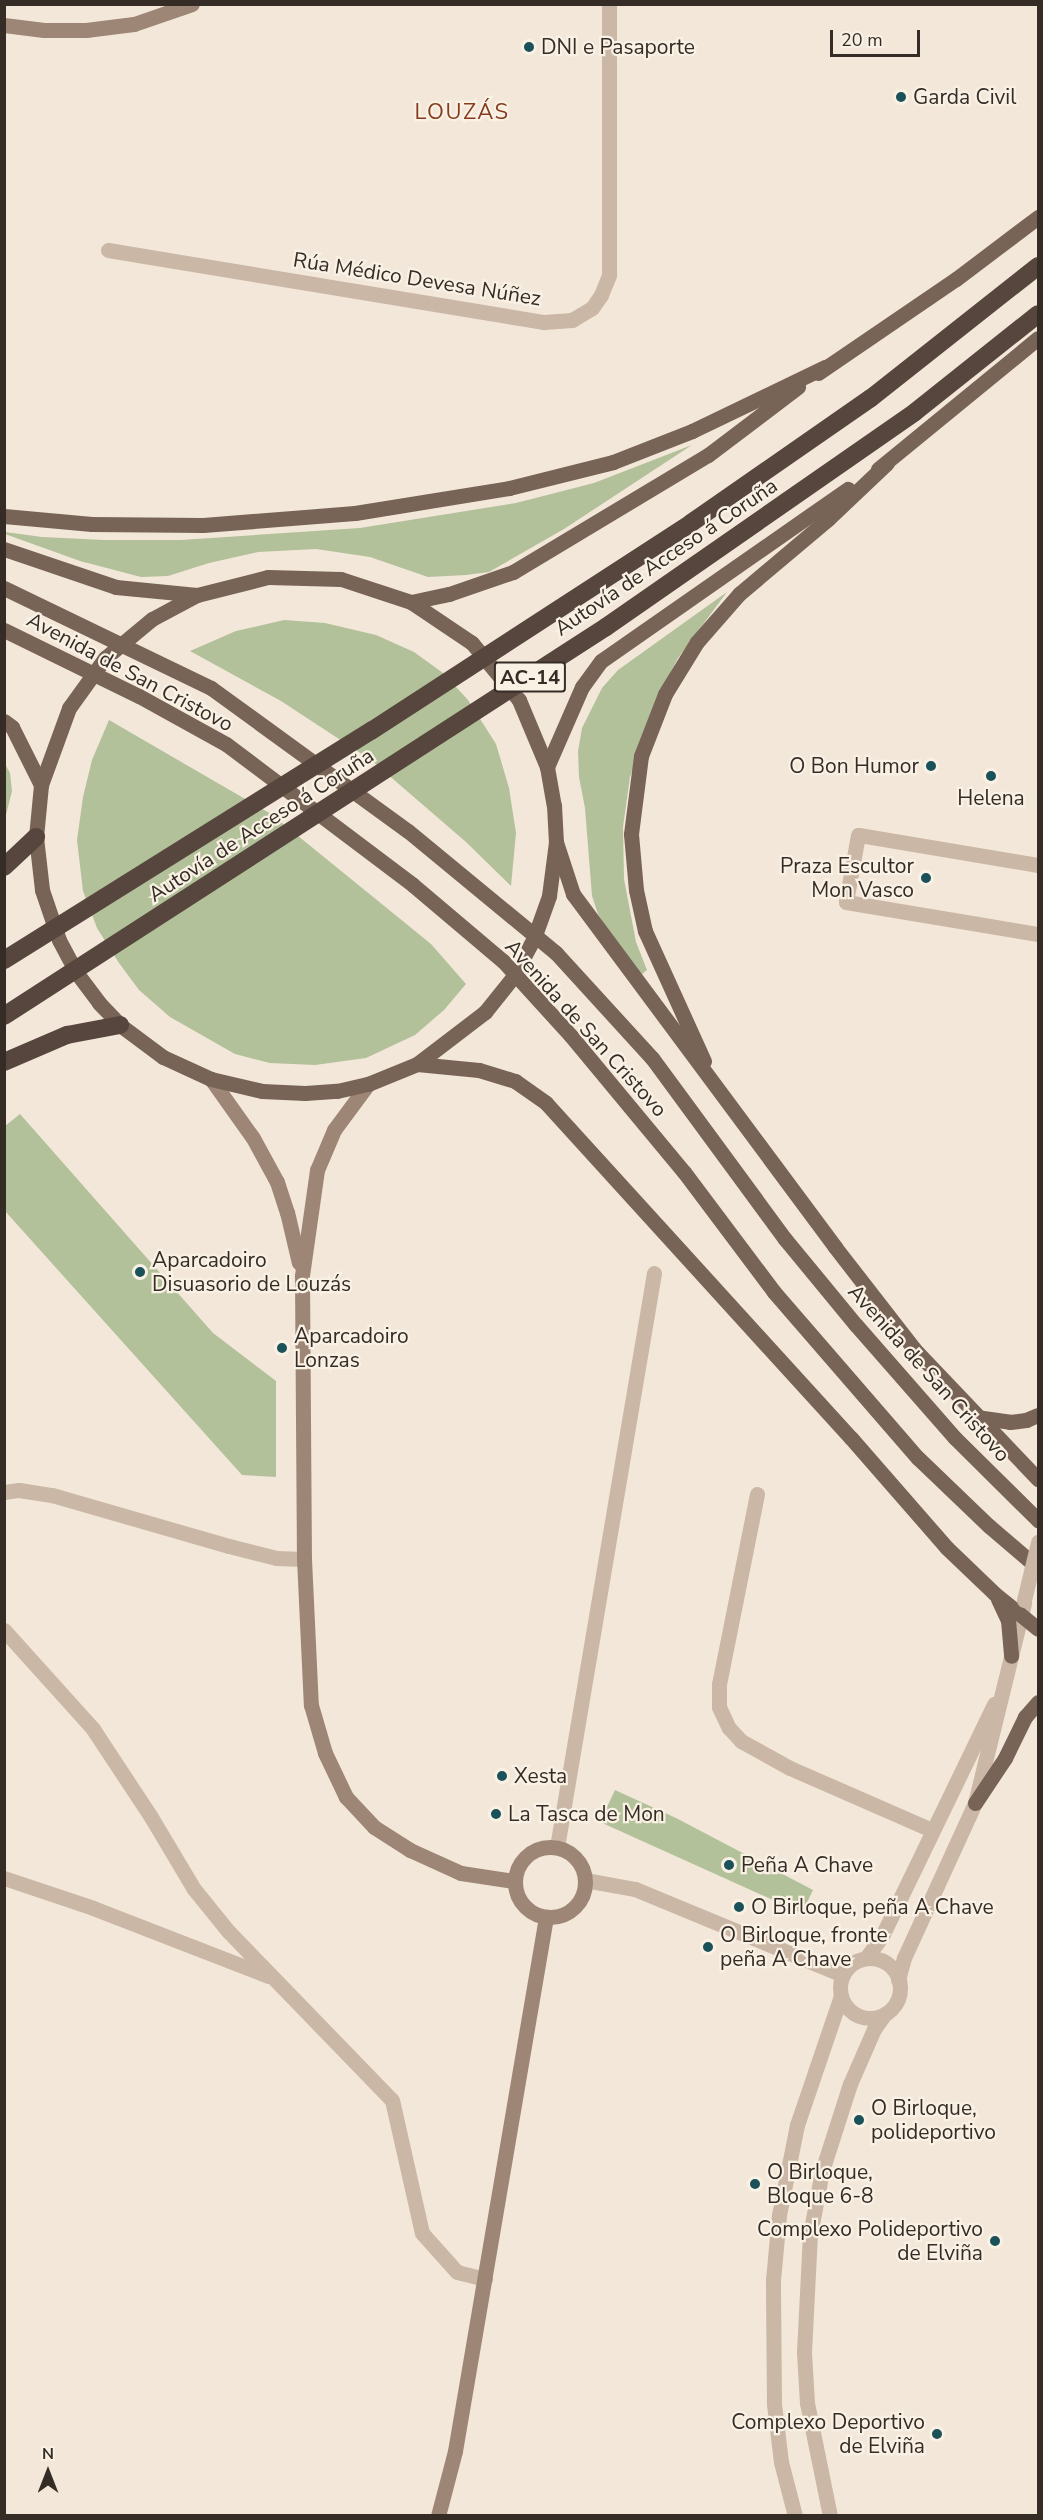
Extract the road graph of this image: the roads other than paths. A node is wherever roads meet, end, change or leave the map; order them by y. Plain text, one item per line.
1 (192, 4) edge
2 (609, 4) edge
3 (4, 25) edge
4 (1038, 217) edge
5 (108, 250) dead end
6 (1038, 266) edge
7 (1038, 314) edge
8 (1038, 338) edge
9 (825, 367) junction
10 (887, 463) junction
11 (4, 516) edge
12 (4, 549) edge
13 (4, 588) edge
14 (197, 595) junction
15 (411, 602) junction
16 (4, 630) edge
17 (4, 721) edge
18 (547, 767) junction
19 (41, 785) junction
20 (36, 837) junction
21 (556, 842) junction
22 (1038, 865) edge
23 (4, 867) edge
24 (1038, 934) edge
25 (4, 960) edge
26 (4, 1016) edge
27 (120, 1025) junction
28 (4, 1062) edge
29 (417, 1064) junction
30 (211, 1079) junction
31 (368, 1084) junction
32 (720, 1094) junction
33 (654, 1273) dead end
34 (302, 1276) junction
35 (1038, 1415) edge
36 (976, 1417) junction
37 (1038, 1479) edge
38 (4, 1492) edge
39 (758, 1494) dead end
40 (1038, 1520) edge
41 (1038, 1542) edge
42 (304, 1559) junction
43 (1038, 1568) edge
44 (994, 1594) junction
45 (1021, 1616) junction
46 (1038, 1629) edge
47 (4, 1630) edge
48 (1011, 1656) junction
49 (1004, 1683) junction
50 (1038, 1702) edge
51 (975, 1803) junction
52 (932, 1830) junction
53 (557, 1847) junction
54 (4, 1878) edge
55 (585, 1880) junction
56 (514, 1881) junction
57 (546, 1917) junction
58 (866, 1958) junction
59 (843, 1975) junction
60 (271, 1978) junction
61 (898, 1980) junction
62 (841, 1996) junction
63 (885, 2014) junction
64 (485, 2279) junction
65 (438, 2516) edge
66 (795, 2516) edge
67 (830, 2516) edge

1 - 3 street
2 - 5 street, Rúa Médico Devesa Núñez
4 - 9 main road
6 - 25 highway, Autovía de Acceso á Coruña / AC-14, bridge
7 - 26 highway, Autovía de Acceso á Coruña / AC-14, bridge
8 - 10 main road
9 - 11 main road
9 - 15 main road
10 - 18 main road
10 - 32 main road
12 - 14 main road
13 - 40 main road, Avenida de San Cristovo
14 - 15 main road
14 - 19 main road, bridge
15 - 18 main road
16 - 43 main road, Avenida de San Cristovo
17 - 19 main road
18 - 21 main road
19 - 20 main road
20 - 23 highway
20 - 27 main road
21 - 29 main road, bridge
21 - 32 main road
22 - 24 street
27 - 28 highway
27 - 30 main road
29 - 31 main road
29 - 44 main road
30 - 31 main road
30 - 34 street
31 - 34 street
32 - 36 main road
33 - 53 street
34 - 42 street
35 - 36 main road
36 - 37 main road
38 - 42 street
39 - 52 street
41 - 45 street, bridge
42 - 56 street
44 - 45 main road
44 - 48 main road
45 - 46 main road
45 - 48 street
47 - 60 street
48 - 49 street
49 - 51 street
49 - 52 street
50 - 51 main road
51 - 61 street
52 - 58 street
53 - 55 street
53 - 56 street
54 - 60 street
55 - 57 street
55 - 59 street
56 - 57 street
57 - 64 street
58 - 59 street
58 - 61 street
59 - 62 street
60 - 64 street
61 - 63 street
62 - 63 street
62 - 66 street
63 - 67 street
64 - 65 street

